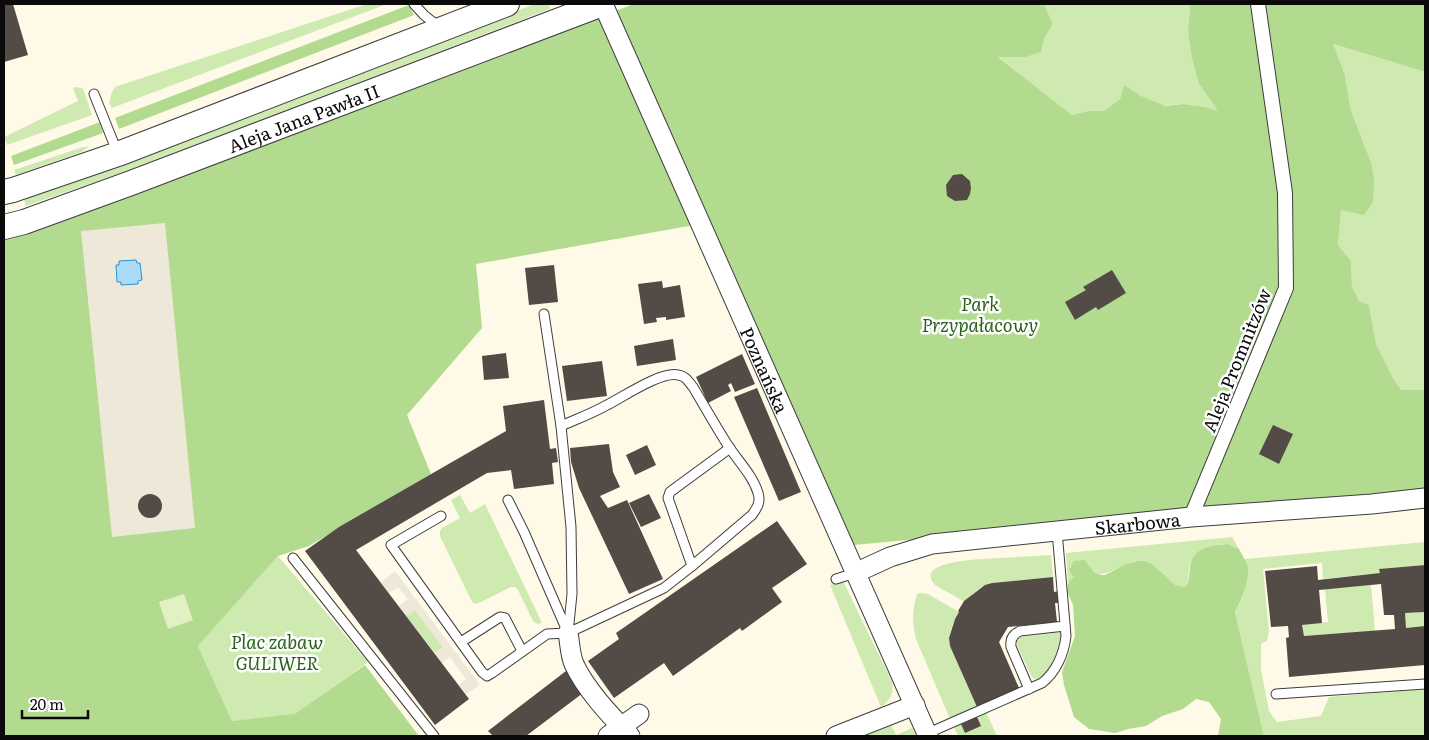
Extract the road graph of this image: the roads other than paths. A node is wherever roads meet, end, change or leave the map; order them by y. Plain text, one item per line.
1 (414, 4) edge
2 (506, 4) edge
3 (603, 4) edge
4 (1258, 4) edge
5 (441, 29) junction
6 (94, 94) dead end
7 (118, 154) junction
8 (4, 192) edge
9 (4, 227) edge
10 (544, 314) dead end
11 (561, 426) junction
12 (730, 448) junction
13 (1425, 498) edge
14 (508, 500) dead end
15 (441, 516) dead end
16 (1191, 517) junction
17 (1056, 531) junction
18 (293, 558) dead end
19 (692, 566) junction
20 (856, 574) junction
21 (836, 579) dead end
22 (1065, 626) junction
23 (568, 633) junction
24 (460, 642) junction
25 (522, 651) junction
26 (1425, 684) edge
27 (1029, 689) junction
28 (1276, 694) dead end
29 (915, 705) junction
30 (639, 714) dead end
31 (620, 733) edge
32 (927, 735) edge
33 (434, 736) edge
34 (836, 736) edge

1 - 5 lane
2 - 5 street, Aleja Jana Pawła II
3 - 9 street, Aleja Jana Pawła II
3 - 20 street, Poznańska
4 - 16 street, Aleja Promnitzów
5 - 7 street, Aleja Jana Pawła II
6 - 7 lane
7 - 8 street, Aleja Jana Pawła II
10 - 11 lane
11 - 12 lane
11 - 23 lane
12 - 19 lane
12 - 19 lane
13 - 16 street, Skarbowa
14 - 23 lane
15 - 24 lane
16 - 17 street, Skarbowa
17 - 20 street, Skarbowa
17 - 22 lane
18 - 33 lane
19 - 23 lane
20 - 21 lane
20 - 29 street, Poznańska
22 - 27 lane
22 - 27 lane
23 - 25 lane
23 - 31 street
24 - 25 lane
24 - 25 lane
26 - 28 lane
27 - 32 lane
29 - 32 street, Poznańska
29 - 34 street
30 - 31 street

